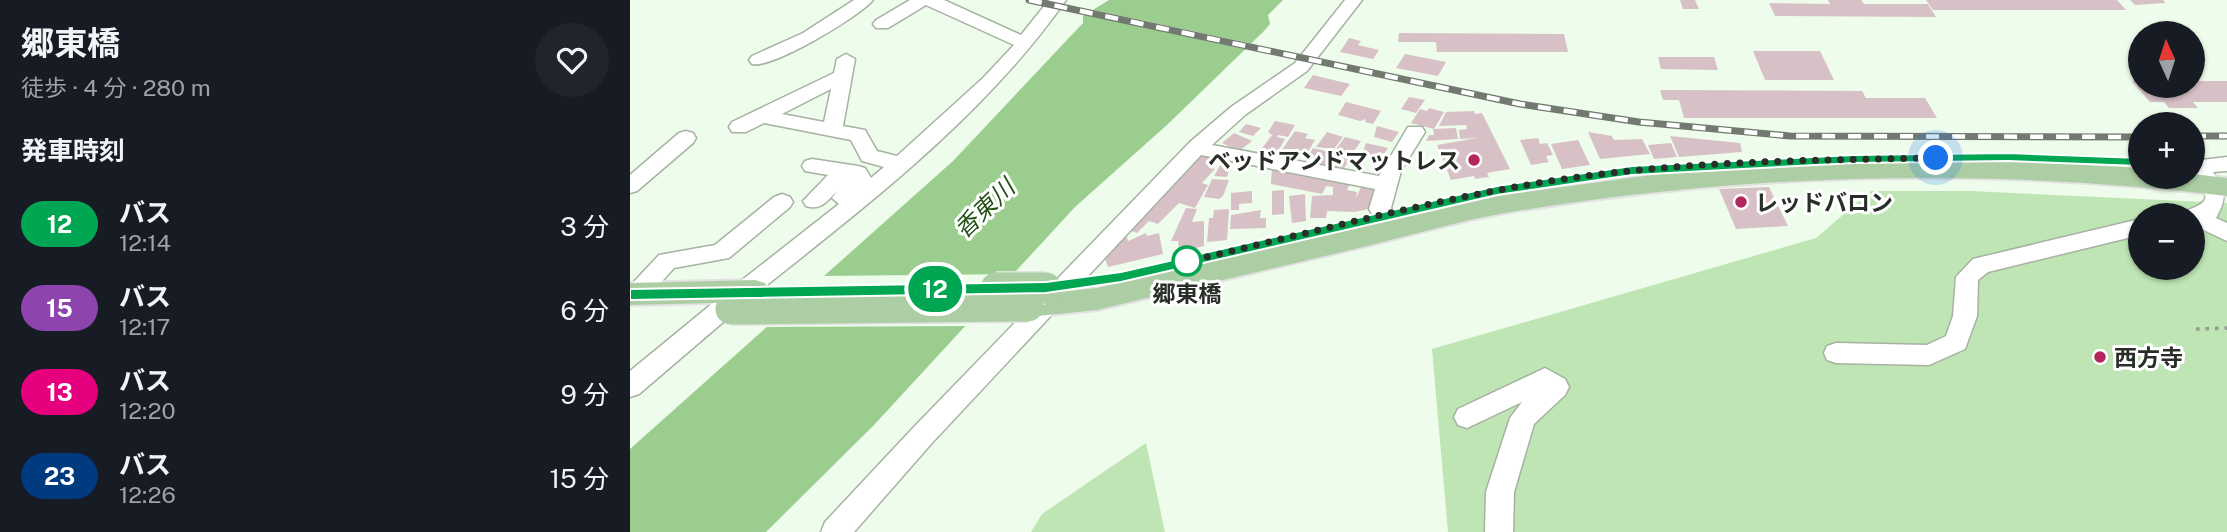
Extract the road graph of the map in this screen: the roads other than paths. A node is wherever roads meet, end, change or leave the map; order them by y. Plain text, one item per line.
1 (922, 0) edge
2 (930, 0) edge
3 (1058, 0) edge
4 (1354, 0) edge
5 (872, 3) edge
6 (900, 13) junction
7 (882, 24) dead end
8 (1024, 43) junction
9 (758, 60) dead end
10 (761, 116) junction
11 (739, 127) dead end
12 (832, 130) junction
13 (1415, 132) dead end
14 (686, 138) dead end
15 (1197, 147) junction
16 (2128, 162) edge
17 (900, 164) junction
18 (2227, 164) edge
19 (812, 166) dead end
20 (845, 171) junction
21 (2211, 175) edge
22 (1385, 184) junction
23 (630, 186) edge
24 (814, 201) dead end
25 (782, 202) dead end
26 (1385, 215) junction
27 (2205, 216) edge
28 (2205, 222) edge
29 (825, 228) junction
30 (2128, 230) edge
31 (2227, 233) edge
32 (1047, 296) junction
33 (632, 300) edge
34 (738, 300) junction
35 (1836, 354) dead end
36 (630, 386) edge
37 (1467, 417) dead end
38 (835, 532) edge
39 (1499, 532) edge

1 - 6 street
2 - 8 street
3 - 8 street
4 - 15 street
5 - 6 street
5 - 9 street
6 - 7 street
8 - 17 street
10 - 11 street
10 - 12 street
10 - 12 street
12 - 17 street
13 - 22 street
14 - 23 street
15 - 22 street
15 - 32 street
16 - 26 main road
17 - 29 street
18 - 21 street
19 - 20 street
20 - 24 street
20 - 29 street
21 - 27 street
21 - 32 main road
22 - 26 street
25 - 33 street
26 - 32 main road
28 - 31 street
29 - 34 street
30 - 35 street
32 - 34 main road, bridge
32 - 38 street
33 - 34 main road
34 - 36 street
37 - 39 street

